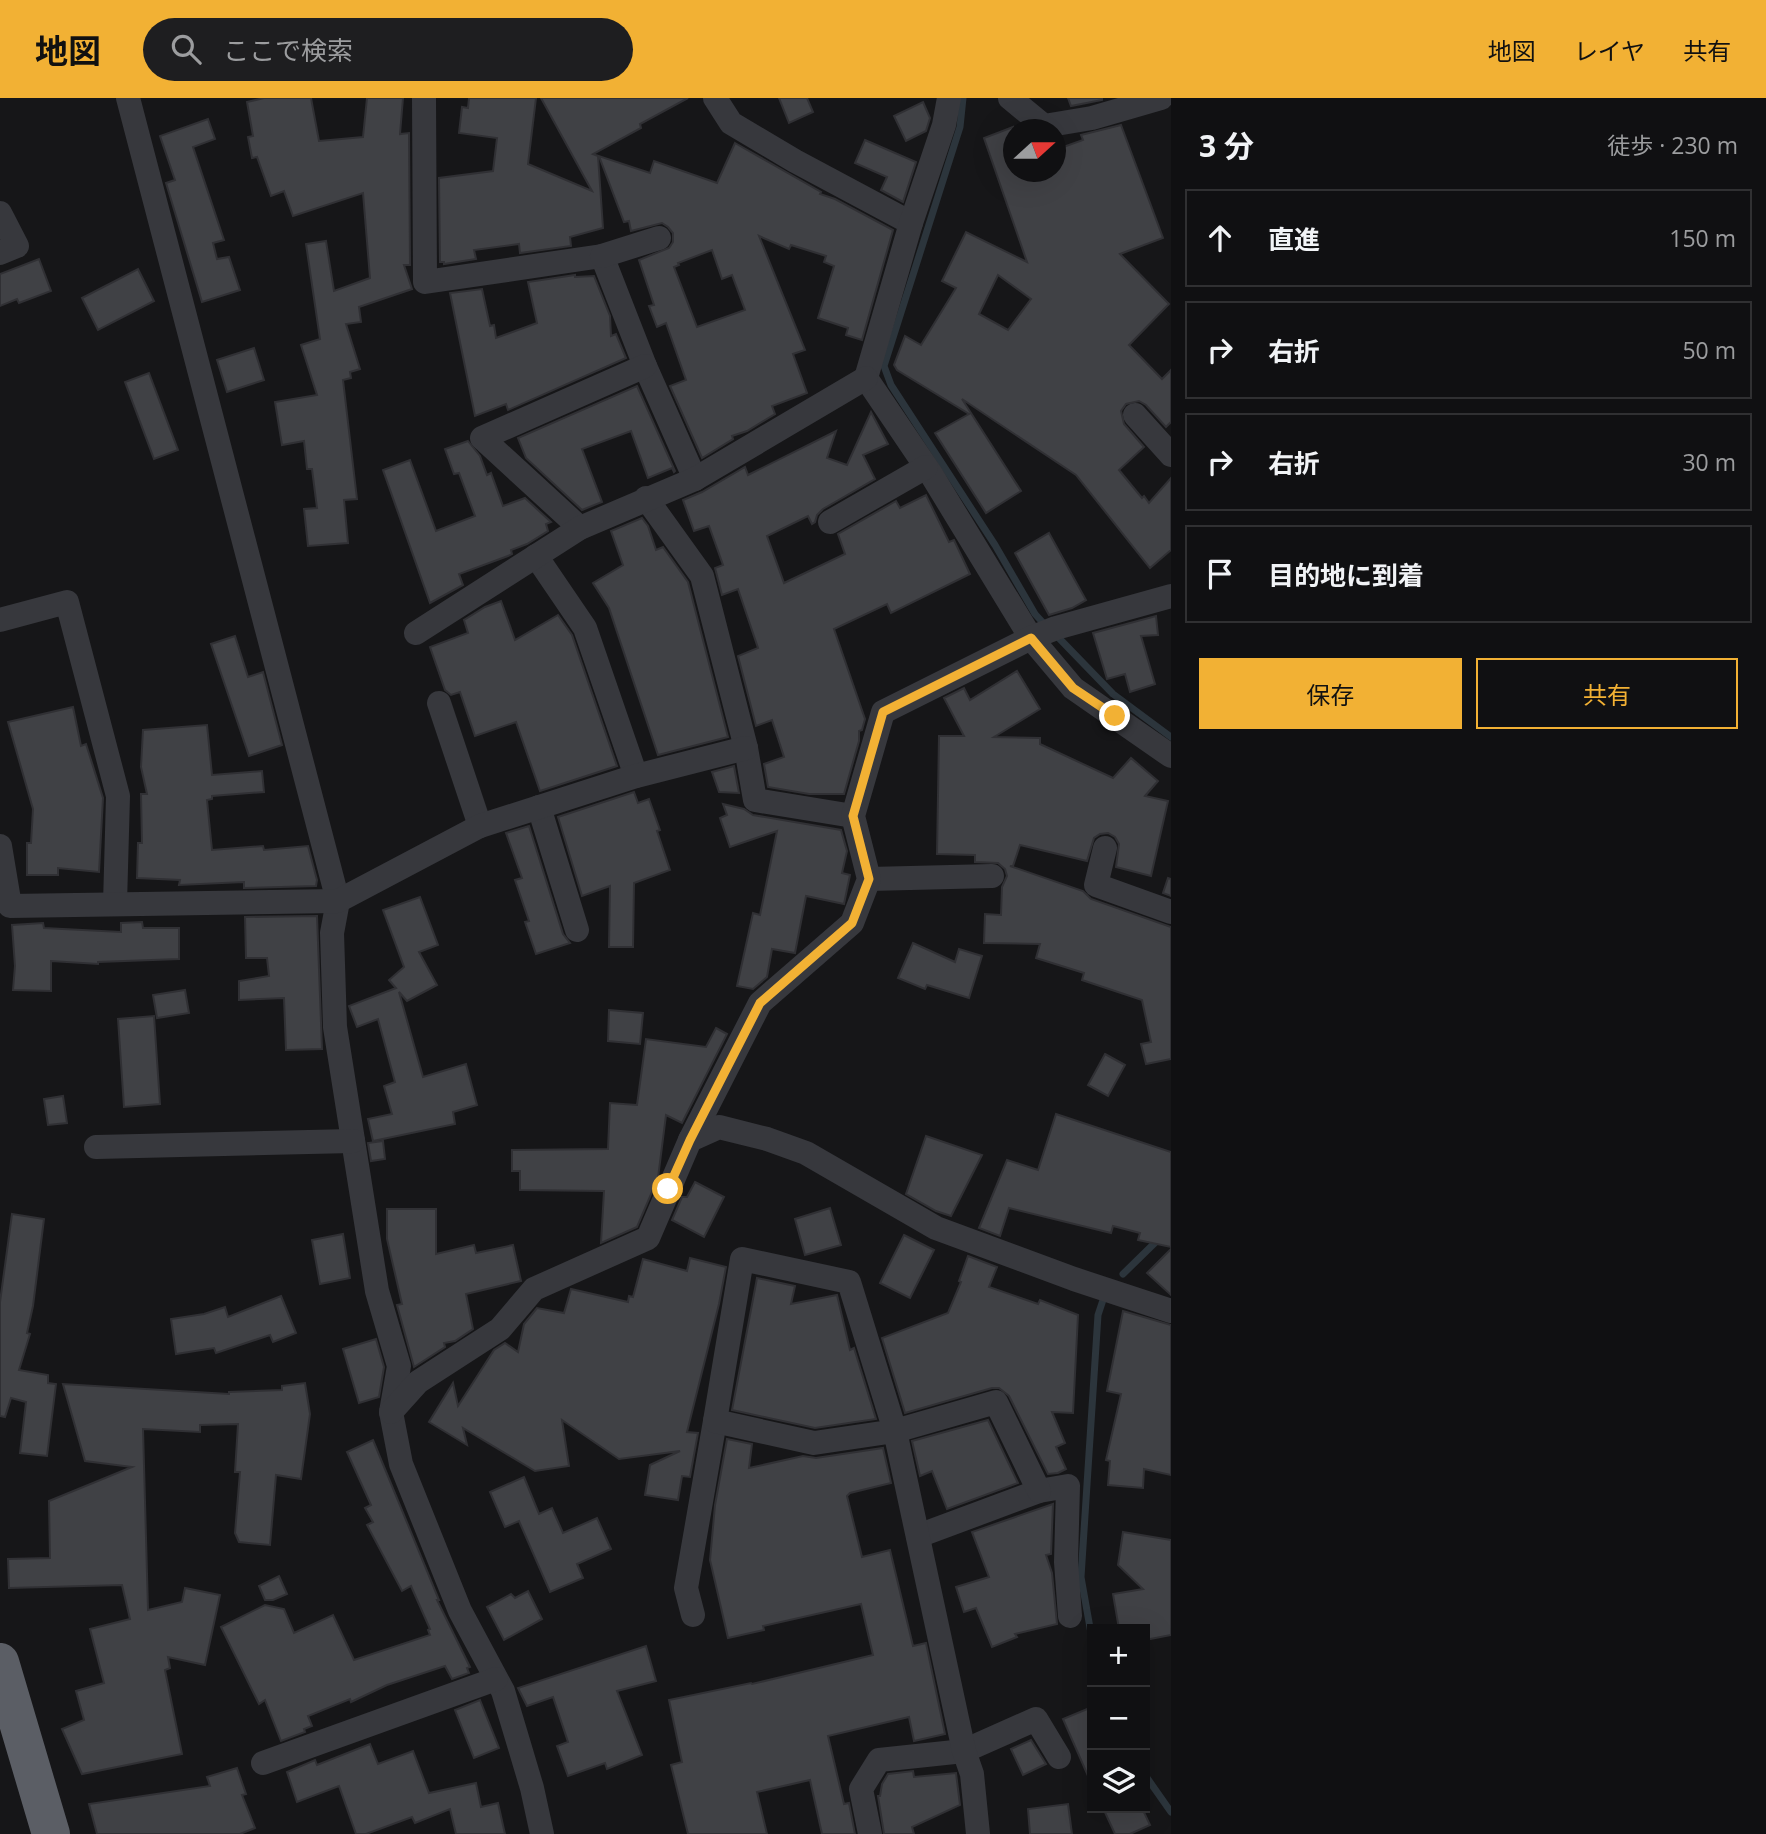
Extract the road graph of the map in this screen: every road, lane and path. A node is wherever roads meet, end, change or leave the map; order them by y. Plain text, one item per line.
1 (128, 98) edge
2 (424, 98) edge
3 (715, 98) edge
4 (948, 98) edge
5 (1010, 98) edge
6 (1161, 98) edge
7 (0, 213) edge
8 (911, 223) junction
9 (659, 238) dead end
10 (0, 253) edge
11 (602, 256) junction
12 (645, 366) junction
13 (866, 378) junction
14 (1135, 415) dead end
15 (1171, 455) edge
16 (926, 467) junction
17 (695, 479) junction
18 (646, 498) junction
19 (830, 522) dead end
20 (580, 528) junction
21 (536, 556) junction
22 (1171, 596) edge
23 (0, 620) edge
24 (416, 633) dead end
25 (1042, 633) junction
26 (439, 703) dead end
27 (746, 748) junction
28 (1171, 756) edge
29 (636, 776) junction
30 (539, 807) junction
31 (853, 816) junction
32 (481, 825) junction
33 (0, 846) edge
34 (1105, 848) dead end
35 (992, 876) dead end
36 (869, 879) junction
37 (338, 901) junction
38 (115, 904) junction
39 (1171, 912) edge
40 (577, 929) dead end
41 (690, 1140) junction
42 (353, 1141) junction
43 (96, 1147) dead end
44 (1171, 1311) edge
45 (391, 1412) junction
46 (715, 1421) junction
47 (895, 1431) junction
48 (1039, 1491) junction
49 (918, 1536) junction
50 (693, 1615) dead end
51 (1070, 1616) dead end
52 (0, 1662) edge
53 (496, 1679) junction
54 (964, 1751) junction
55 (1059, 1757) dead end
56 (263, 1763) dead end
57 (51, 1834) edge
58 (542, 1834) edge
59 (870, 1834) edge
60 (978, 1834) edge

1 - 37 street
2 - 11 street
3 - 8 street
4 - 8 street
5 - 6 street
7 - 10 street
8 - 13 street
9 - 11 street
11 - 12 street
12 - 17 street
12 - 20 street
13 - 16 street
13 - 17 street
14 - 15 street
16 - 19 street
16 - 25 street
17 - 18 street
18 - 20 street
18 - 27 street
20 - 21 street
21 - 24 street
21 - 29 street
22 - 25 street
23 - 38 street
25 - 28 street
25 - 31 street
26 - 32 street
27 - 29 street
27 - 31 street
29 - 30 street
30 - 32 street
30 - 40 street
31 - 36 street
32 - 37 street
33 - 38 street
34 - 39 street
35 - 36 street
36 - 41 street
37 - 38 street
37 - 42 street
41 - 44 street
41 - 45 street
42 - 43 street
42 - 45 street
45 - 53 street
46 - 47 street
46 - 47 street
46 - 50 street
47 - 48 street
47 - 49 street
48 - 49 street
48 - 51 street
49 - 54 street
52 - 57 highway
53 - 56 street
53 - 58 street
54 - 55 street
54 - 59 street
54 - 60 street

